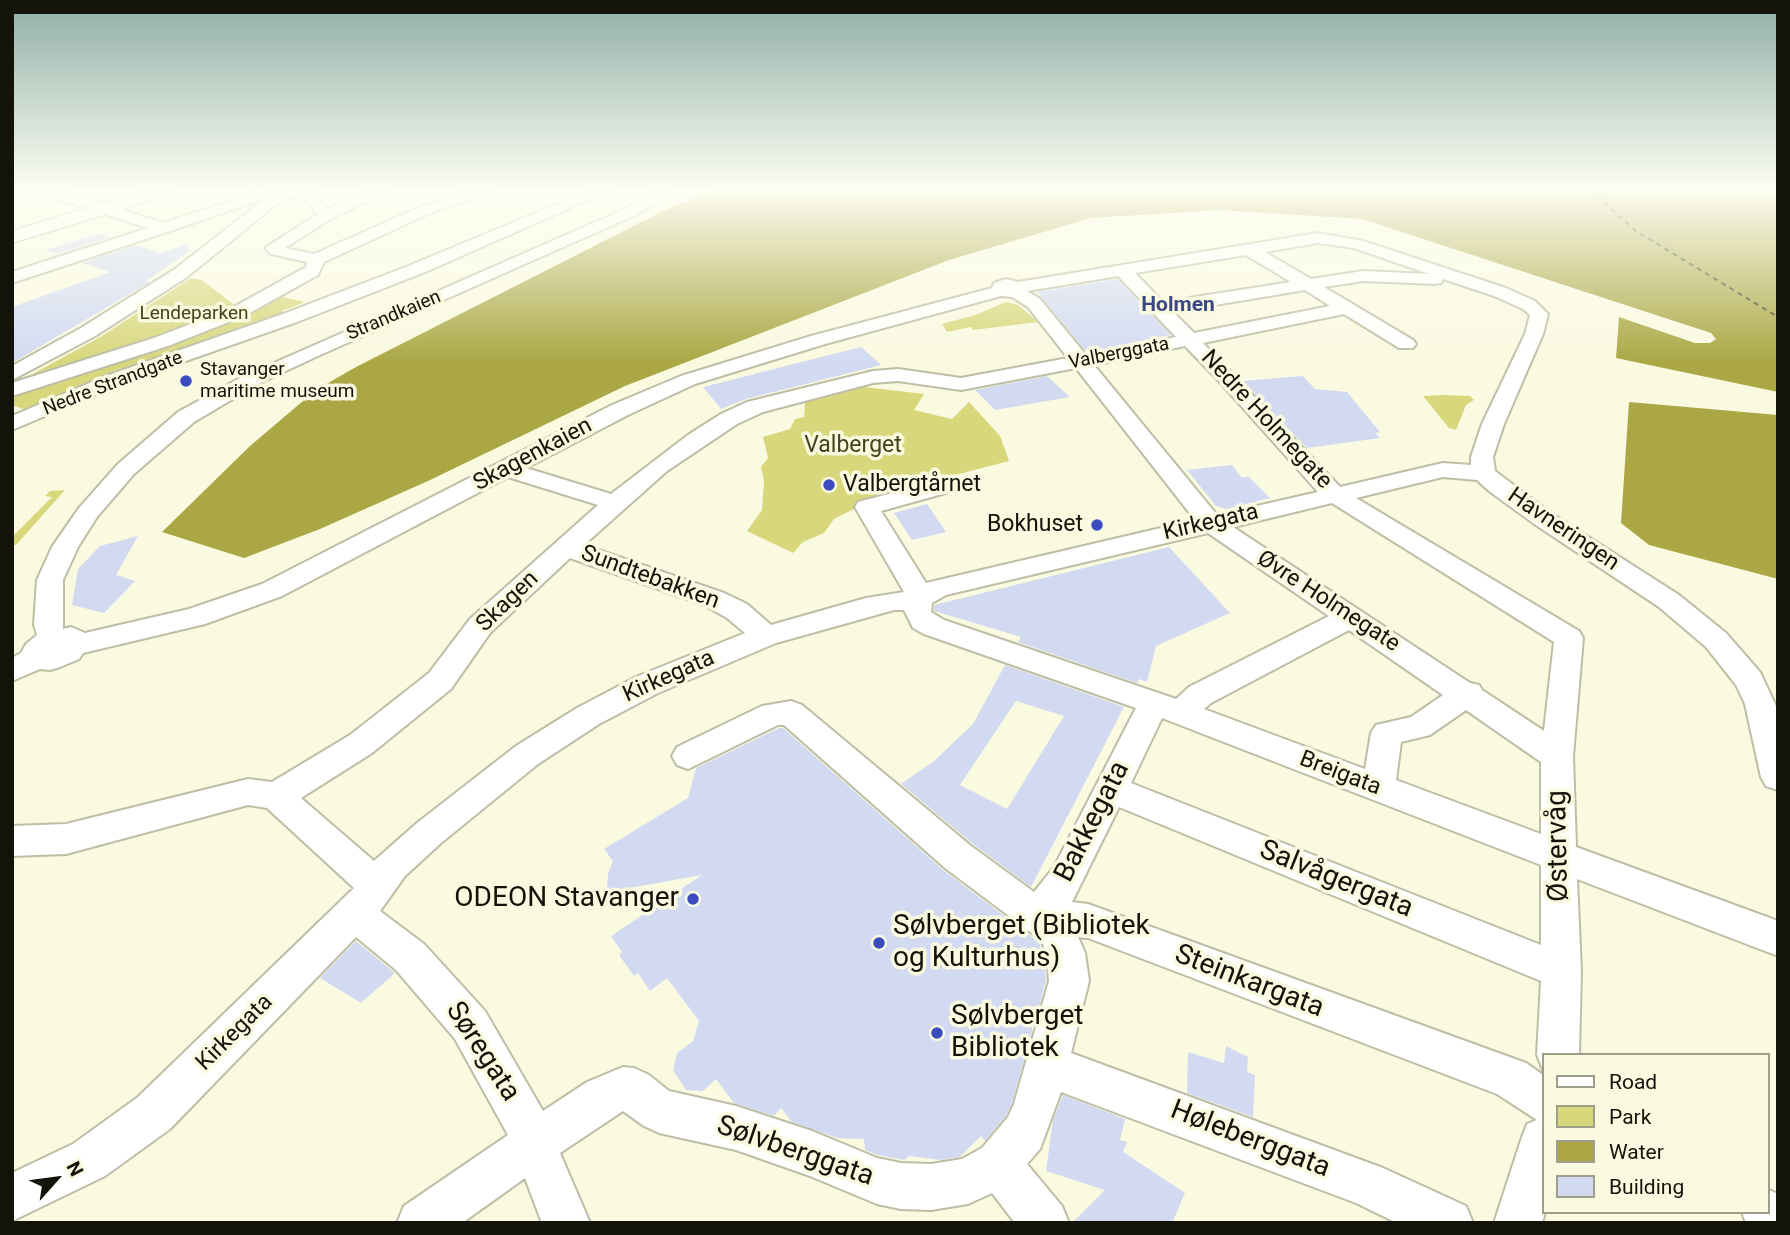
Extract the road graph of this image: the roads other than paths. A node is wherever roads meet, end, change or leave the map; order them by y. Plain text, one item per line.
1 (104, 248) edge
2 (213, 248) edge
3 (274, 248) edge
4 (341, 248) edge
5 (468, 248) edge
6 (550, 248) edge
7 (1247, 248) joint
8 (1362, 248) edge
9 (316, 259) junction
10 (1122, 270) junction
11 (1446, 273) junction
12 (14, 277) edge
13 (1308, 285) junction
14 (1012, 290) junction
15 (1518, 299) joint
16 (1161, 308) junction
17 (1347, 308) junction
18 (238, 312) junction
19 (279, 322) junction
20 (1191, 340) junction
21 (332, 343) junction
22 (1406, 344) dead end
23 (1081, 362) junction
24 (12, 374) edge
25 (130, 374) junction
26 (973, 383) joint
27 (12, 390) edge
28 (12, 424) edge
29 (505, 469) junction
30 (1484, 473) junction
31 (938, 488) dead end
32 (1333, 494) junction
33 (615, 503) junction
34 (1210, 523) junction
35 (565, 547) junction
36 (920, 598) junction
37 (1350, 617) junction
38 (766, 636) junction
39 (1570, 638) joint
40 (44, 653) edge
41 (1468, 693) junction
42 (1168, 707) junction
43 (1557, 755) junction
44 (688, 756) dead end
45 (1778, 777) edge
46 (1378, 788) junction
47 (1111, 789) junction
48 (276, 796) junction
49 (12, 841) edge
50 (1559, 857) junction
51 (365, 900) junction
52 (1037, 914) junction
53 (1778, 939) edge
54 (1561, 971) junction
55 (1558, 1053) edge
56 (1047, 1065) junction
57 (1542, 1100) edge
58 (1542, 1143) edge
59 (535, 1144) junction
60 (998, 1164) junction
61 (12, 1198) edge
62 (421, 1223) edge
63 (566, 1223) edge
64 (1045, 1223) edge
65 (1449, 1223) edge
66 (1518, 1223) edge

1 - 12 street
2 - 24 street
3 - 9 street
4 - 9 street
5 - 19 street, Nedre Strandgate
6 - 21 street, Strandkaien
7 - 10 street, Skagenkaien
7 - 13 street
8 - 11 street, Skagenkaien
9 - 18 street
10 - 14 street, Skagenkaien
10 - 16 street, Nedre Holmegate
11 - 13 street
11 - 15 street, Skagenkaien
13 - 16 street
13 - 17 street
14 - 23 street, Øvre Holmegate
14 - 29 street, Skagenkaien
15 - 30 street, Havneringen
16 - 20 street, Nedre Holmegate
17 - 20 street, Valberggata
17 - 22 street
18 - 25 street
18 - 27 street
19 - 21 street
19 - 25 street, Nedre Strandgate
20 - 23 street, Valberggata
20 - 32 street, Nedre Holmegate
21 - 40 street, Strandkaien
23 - 26 street, Valberggata
23 - 34 street, Øvre Holmegate
25 - 28 street, Nedre Strandgate
26 - 33 street, Skagen
29 - 33 street
29 - 40 street, Skagenkaien
30 - 32 street, Kirkegata
30 - 45 street, Havneringen
31 - 36 street
32 - 34 street, Kirkegata
32 - 39 street, Nedre Holmegate
33 - 35 street, Skagen
34 - 36 street, Kirkegata
34 - 37 street, Øvre Holmegate
35 - 38 street, Sundtebakken
35 - 48 street, Skagen
36 - 38 street, Kirkegata
36 - 42 street, Breigata
37 - 41 street, Øvre Holmegate
37 - 42 street, Bakkegata
38 - 51 street, Kirkegata
39 - 43 street, Østervåg
41 - 43 street, Øvre Holmegate
41 - 46 street
42 - 46 street, Breigata
42 - 47 street, Bakkegata
43 - 50 street, Østervåg
44 - 52 street, Steinkargata
46 - 50 street, Breigata
47 - 52 street, Bakkegata
47 - 54 street, Salvågergata
48 - 49 street
48 - 51 street, Søregata
50 - 53 street, Breigata
50 - 54 street, Østervåg
51 - 59 street, Søregata
51 - 61 street, Kirkegata
52 - 56 street
52 - 57 street, Steinkargata
54 - 55 street, Østervåg
56 - 60 street
56 - 65 street, Høleberggata
58 - 66 street
59 - 60 street, Sølvberggata
59 - 62 street
59 - 63 street, Søregata
60 - 64 street

